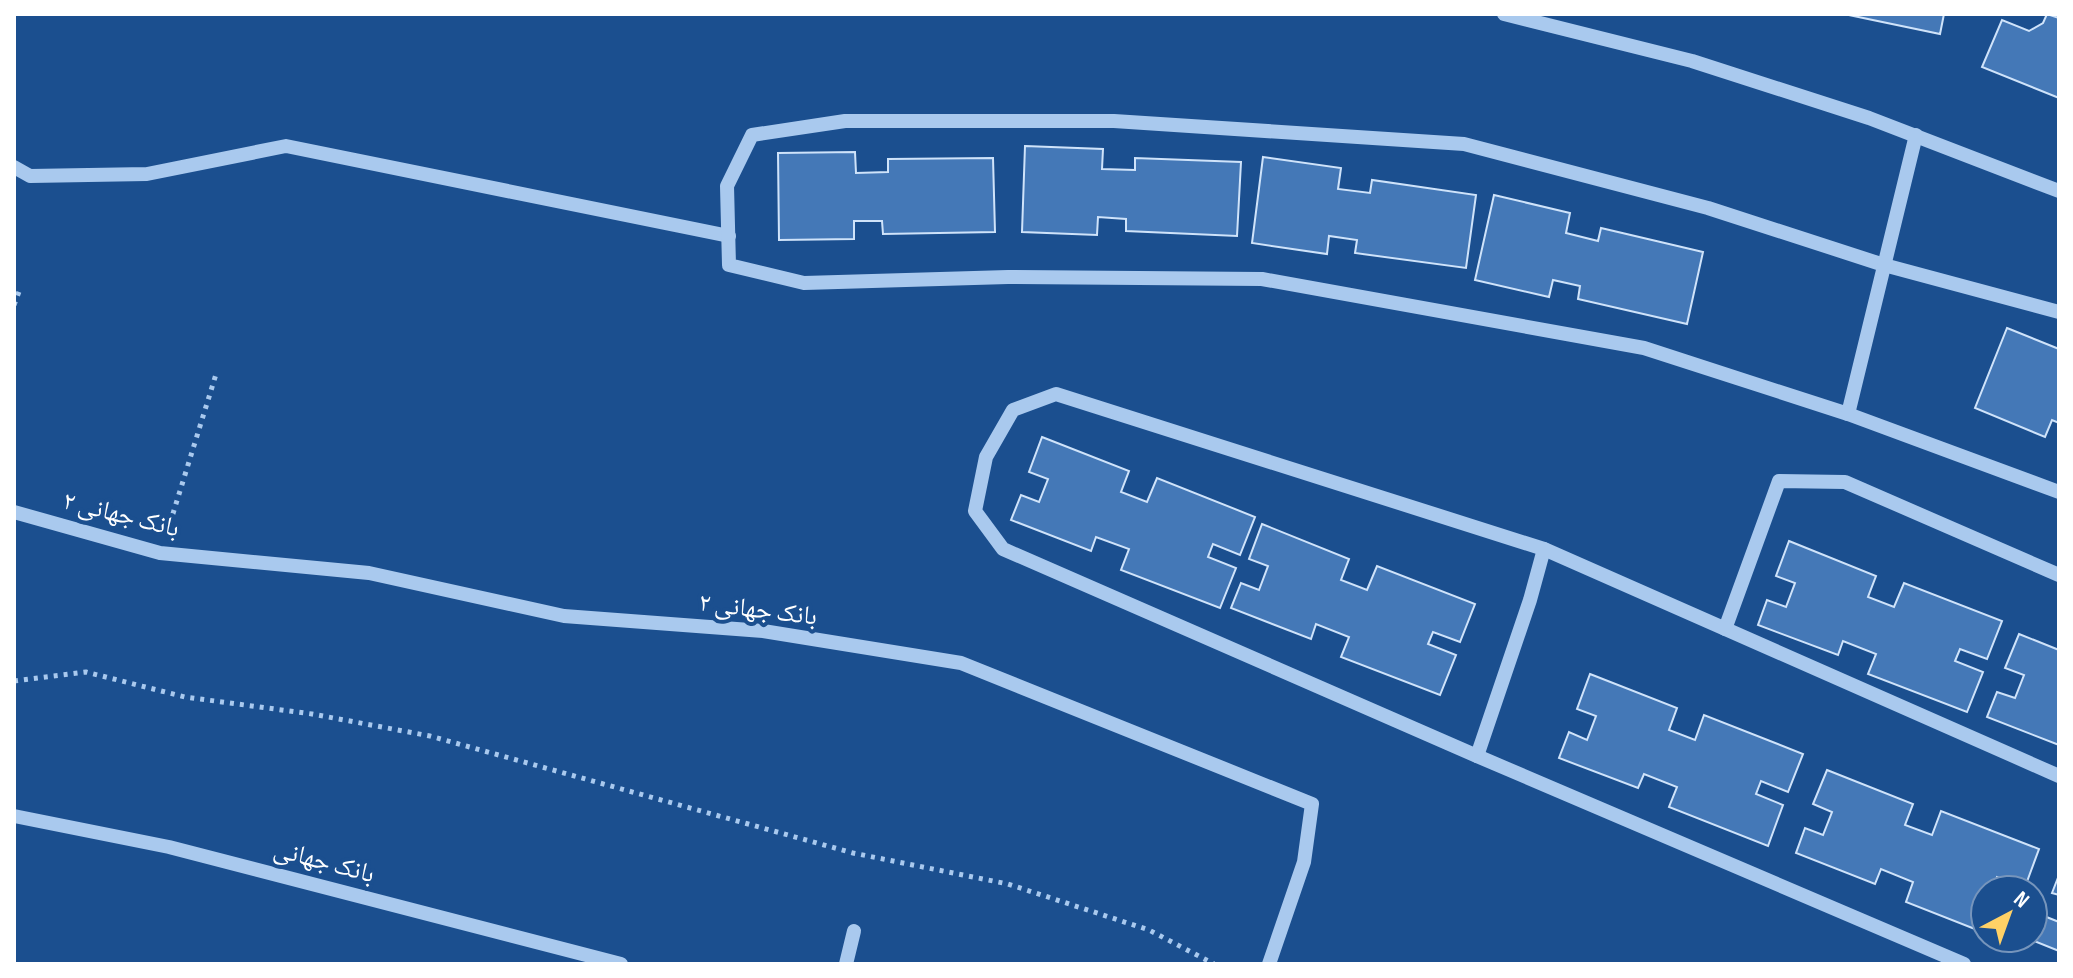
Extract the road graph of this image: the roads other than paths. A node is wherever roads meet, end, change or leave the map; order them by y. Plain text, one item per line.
1 (1504, 14) edge
2 (1916, 135) junction
3 (14, 167) edge
4 (2059, 191) edge
5 (729, 236) junction
6 (1884, 265) junction
7 (2059, 312) edge
8 (1848, 414) junction
9 (2059, 492) edge
10 (14, 512) edge
11 (1544, 549) junction
12 (2059, 575) edge
13 (1725, 629) junction
14 (1477, 756) junction
15 (2059, 776) edge
16 (14, 816) edge
17 (854, 931) dead end
18 (621, 964) edge
19 (846, 964) edge
20 (1269, 964) edge
21 (1964, 964) edge

1 - 2 street
2 - 4 street
2 - 6 street
3 - 5 street
5 - 6 street
5 - 8 street
6 - 7 street
6 - 8 street
8 - 9 street
10 - 20 street, بانک جهانی ۲
11 - 13 street
11 - 14 street
11 - 14 street
12 - 13 street
13 - 15 street
14 - 21 street
16 - 18 street, بانک جهانی
17 - 19 street

